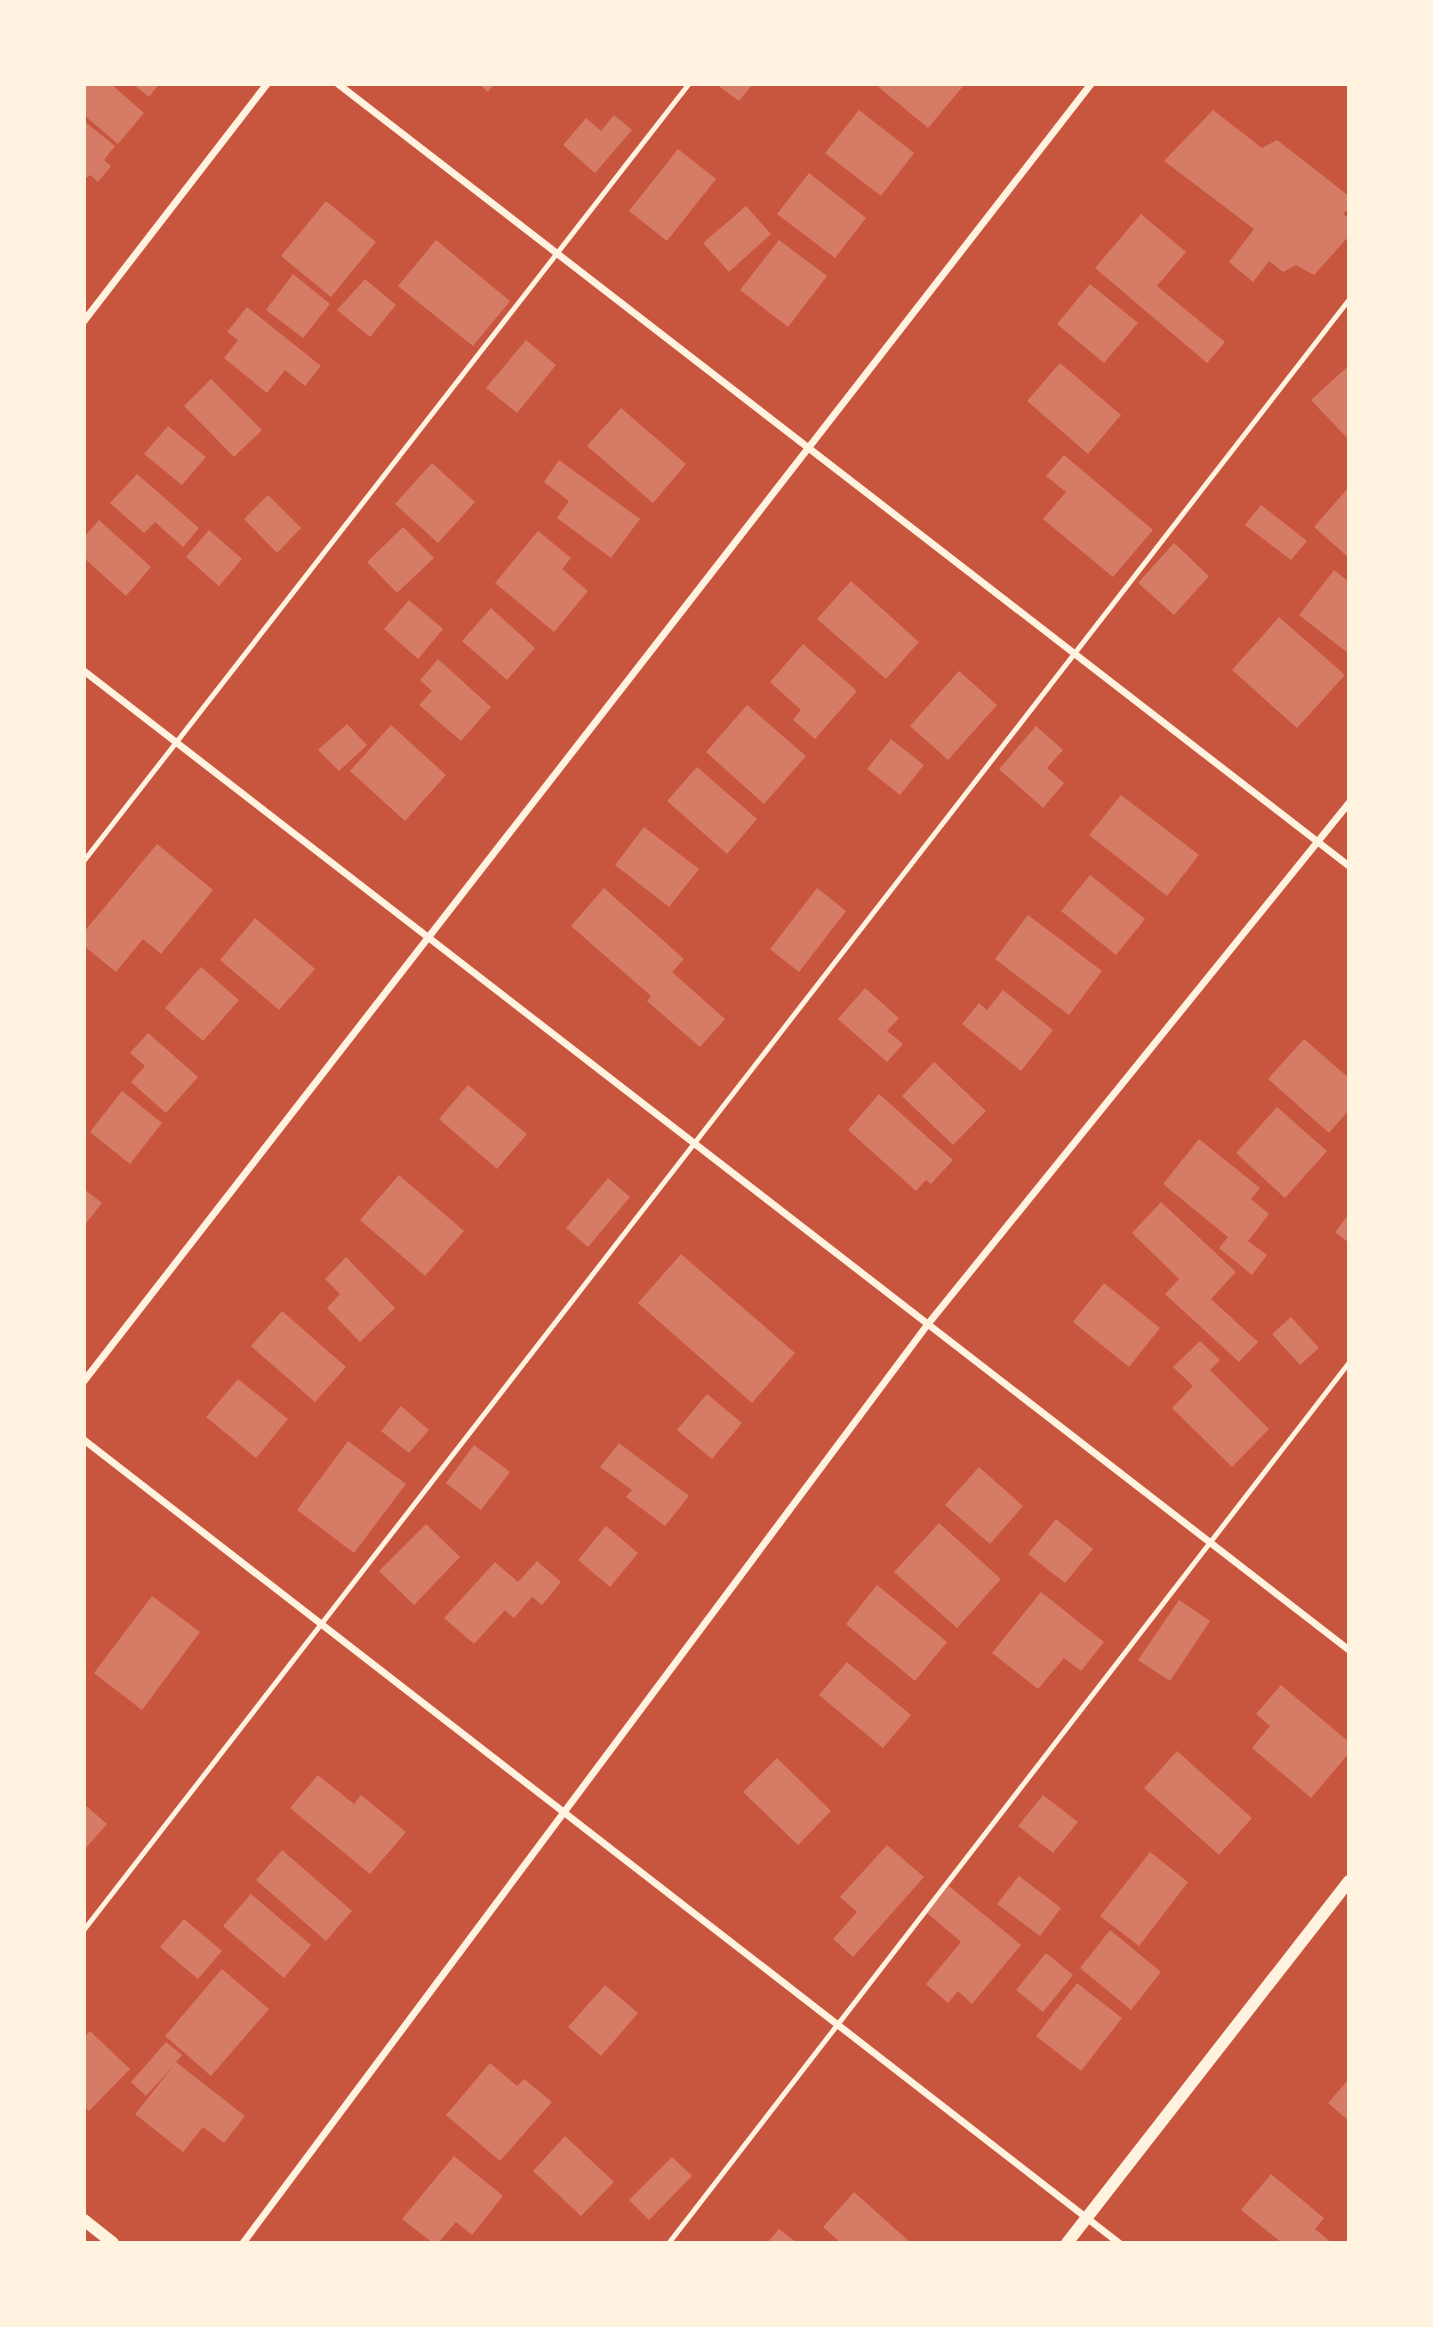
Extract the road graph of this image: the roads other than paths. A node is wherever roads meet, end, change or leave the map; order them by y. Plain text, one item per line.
1 (267, 84) edge
2 (338, 84) edge
3 (689, 84) edge
4 (1091, 84) edge
5 (557, 254) junction
6 (1349, 300) edge
7 (84, 321) edge
8 (808, 448) junction
9 (1074, 654) junction
10 (84, 671) edge
11 (176, 743) junction
12 (1349, 803) edge
13 (1318, 842) junction
14 (84, 861) edge
15 (1349, 866) edge
16 (429, 937) junction
17 (694, 1144) junction
18 (928, 1324) junction
19 (1349, 1363) edge
20 (84, 1381) edge
21 (84, 1440) edge
22 (1210, 1543) junction
23 (321, 1625) junction
24 (1349, 1650) edge
25 (564, 1812) junction
26 (1349, 1881) edge
27 (84, 1930) edge
28 (837, 2025) junction
29 (1087, 2218) junction
30 (84, 2221) edge
31 (113, 2243) edge
32 (243, 2243) edge
33 (668, 2243) edge
34 (1067, 2243) edge
35 (1119, 2243) edge

1 - 7 street
2 - 5 street
3 - 5 lane
4 - 8 street
5 - 8 street
5 - 11 lane
6 - 9 lane
8 - 9 street
8 - 16 street
9 - 13 street
9 - 17 lane
10 - 11 street
11 - 14 lane
11 - 16 street
12 - 13 street
13 - 15 street
13 - 18 street
16 - 17 street
16 - 20 street
17 - 18 street
17 - 23 lane
18 - 22 street
18 - 25 street
19 - 22 lane
21 - 23 street
22 - 24 street
22 - 28 lane
23 - 25 street
23 - 27 lane
25 - 28 street
25 - 32 street
26 - 29 street
28 - 29 street
28 - 33 lane
29 - 34 street
29 - 35 street
30 - 31 street

